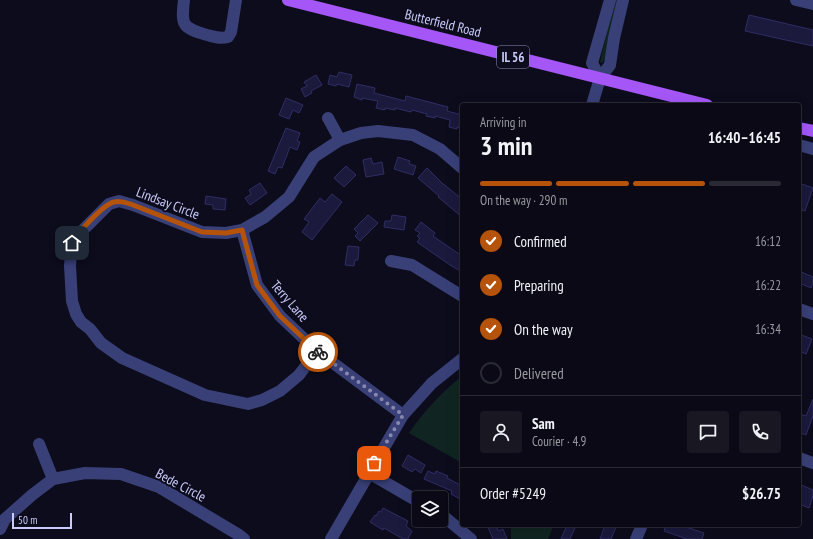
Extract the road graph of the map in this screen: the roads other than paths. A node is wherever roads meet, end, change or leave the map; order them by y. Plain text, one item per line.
1 (184, 0) edge
2 (236, 0) edge
3 (288, 0) edge
4 (610, 0) edge
5 (623, 0) edge
6 (796, 0) edge
7 (813, 4) edge
8 (600, 78) junction
9 (593, 103) edge
10 (699, 103) edge
11 (328, 118) dead end
12 (801, 128) edge
13 (813, 131) edge
14 (340, 140) junction
15 (801, 146) edge
16 (813, 149) edge
17 (460, 166) edge
18 (242, 230) junction
19 (391, 261) dead end
20 (460, 295) edge
21 (801, 310) edge
22 (813, 314) edge
23 (317, 352) junction
24 (460, 361) edge
25 (403, 415) junction
26 (39, 444) dead end
27 (801, 459) edge
28 (813, 463) edge
29 (369, 473) junction
30 (53, 479) junction
31 (412, 498) edge
32 (448, 520) edge
33 (641, 527) edge
34 (0, 529) edge
35 (244, 539) edge
36 (331, 539) edge
37 (471, 539) edge
38 (636, 539) edge

1 - 2 street
3 - 8 main road, Butterfield Road / IL 56
4 - 8 street
5 - 8 street
6 - 7 street
8 - 9 street
8 - 10 main road, Butterfield Road / IL 56
11 - 14 street
12 - 13 main road
14 - 17 street, Lindsay Circle
14 - 18 street, Lindsay Circle
15 - 16 street
18 - 23 street, Terry Lane
18 - 23 street, Lindsay Circle
19 - 20 street
21 - 22 street
23 - 25 street, Terry Lane
24 - 25 street
25 - 29 street
26 - 30 street
27 - 28 street
29 - 31 street
29 - 36 street
30 - 34 street, Bede Circle
30 - 35 street, Bede Circle
32 - 37 street
33 - 38 street

